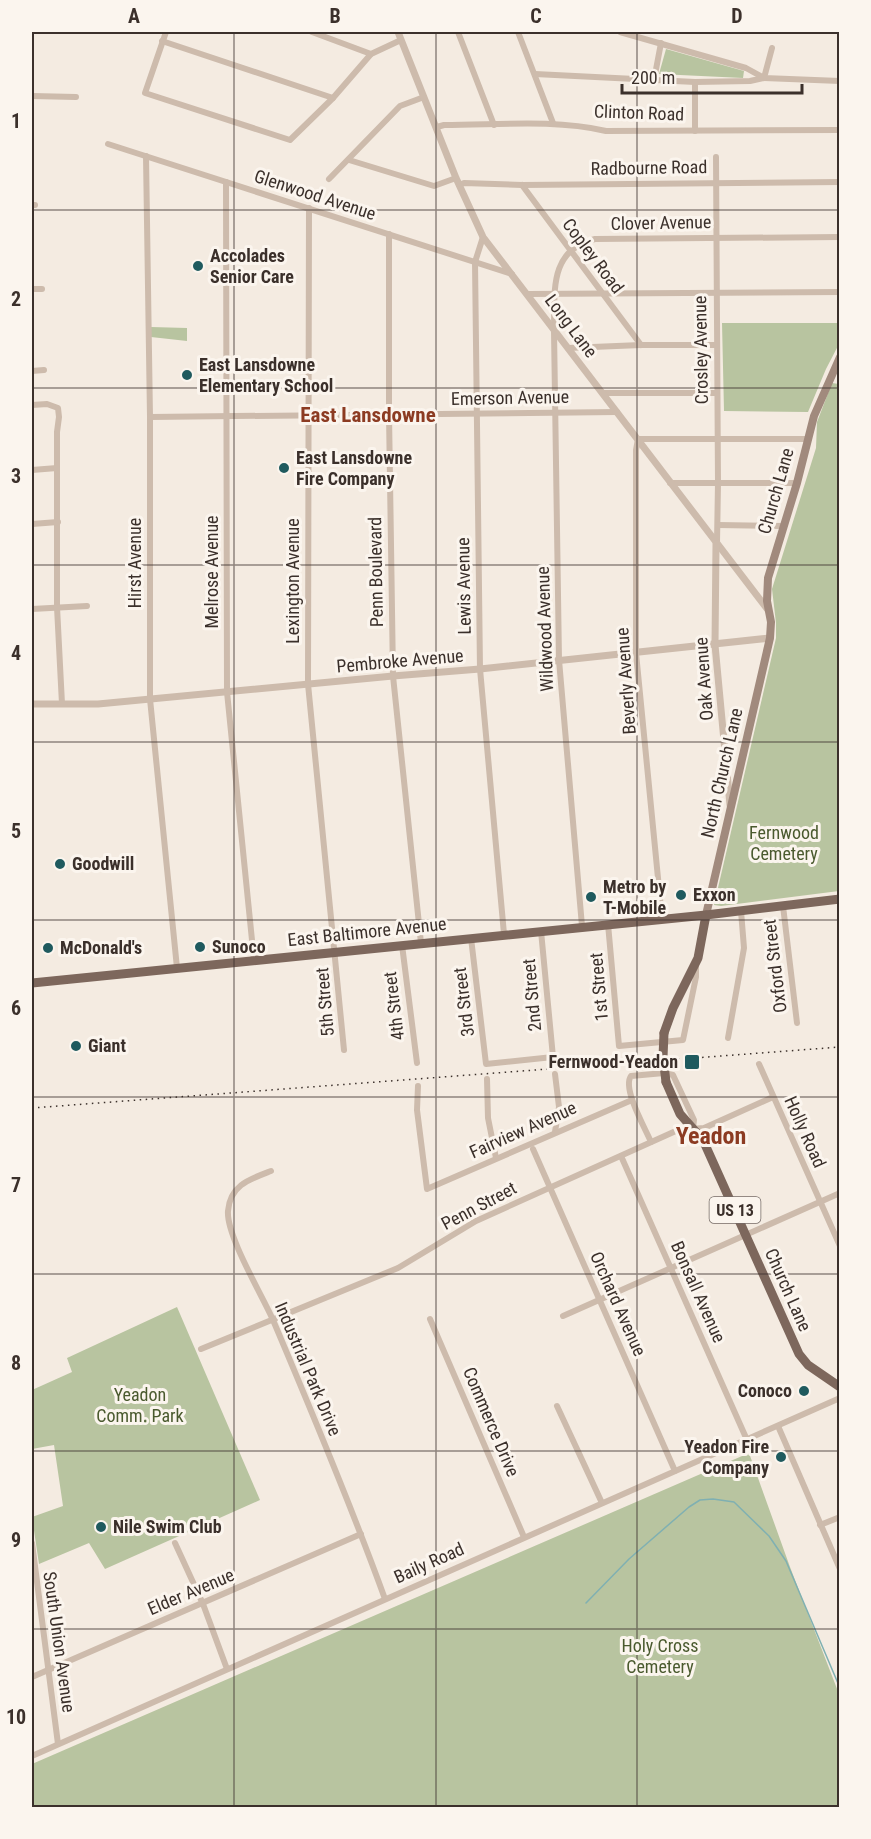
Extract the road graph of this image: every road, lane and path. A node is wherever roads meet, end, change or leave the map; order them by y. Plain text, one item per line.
1 (166, 32) edge
2 (312, 32) edge
3 (336, 32) edge
4 (398, 32) edge
5 (458, 32) edge
6 (518, 32) edge
7 (620, 32) edge
8 (339, 40) junction
9 (401, 40) junction
10 (162, 41) junction
11 (661, 43) junction
12 (772, 48) dead end
13 (371, 54) junction
14 (535, 74) junction
15 (764, 78) junction
16 (654, 80) junction
17 (840, 81) edge
18 (695, 82) junction
19 (32, 96) edge
20 (76, 97) dead end
21 (424, 97) junction
22 (333, 98) junction
23 (553, 123) junction
24 (494, 125) junction
25 (437, 127) junction
26 (840, 130) edge
27 (695, 131) junction
28 (108, 144) dead end
29 (146, 156) junction
30 (716, 157) dead end
31 (349, 160) junction
32 (329, 179) dead end
33 (226, 182) junction
34 (458, 182) junction
35 (840, 182) edge
36 (716, 183) junction
37 (522, 185) junction
38 (309, 208) junction
39 (389, 234) junction
40 (483, 237) junction
41 (840, 237) edge
42 (716, 238) junction
43 (570, 251) junction
44 (475, 262) junction
45 (512, 274) junction
46 (32, 289) edge
47 (42, 289) dead end
48 (716, 292) junction
49 (840, 292) edge
50 (602, 293) junction
51 (528, 294) junction
52 (555, 294) junction
53 (555, 331) junction
54 (641, 345) junction
55 (716, 345) junction
56 (568, 348) junction
57 (840, 357) edge
58 (44, 370) dead end
59 (32, 371) edge
60 (603, 393) junction
61 (717, 393) junction
62 (32, 405) edge
63 (555, 412) junction
64 (617, 412) junction
65 (477, 413) junction
66 (389, 414) junction
67 (308, 415) junction
68 (226, 416) junction
69 (150, 417) junction
70 (807, 439) junction
71 (638, 440) junction
72 (718, 440) junction
73 (57, 468) junction
74 (32, 470) edge
75 (670, 483) junction
76 (718, 483) junction
77 (797, 483) junction
78 (58, 522) junction
79 (32, 524) edge
80 (718, 525) junction
81 (784, 526) junction
82 (717, 544) junction
83 (87, 606) dead end
84 (57, 608) junction
85 (32, 609) edge
86 (768, 610) junction
87 (770, 638) junction
88 (715, 645) junction
89 (636, 653) junction
90 (559, 660) junction
91 (480, 669) junction
92 (393, 675) junction
93 (308, 684) junction
94 (227, 692) junction
95 (150, 699) junction
96 (32, 704) edge
97 (62, 704) junction
98 (730, 812) junction
99 (840, 899) edge
100 (783, 906) junction
101 (741, 911) junction
102 (706, 915) junction
103 (662, 919) junction
104 (608, 924) junction
105 (582, 926) junction
106 (541, 931) junction
107 (504, 934) junction
108 (471, 938) junction
109 (421, 943) junction
110 (402, 945) junction
111 (335, 952) junction
112 (254, 960) junction
113 (696, 962) junction
114 (177, 968) junction
115 (32, 983) edge
116 (797, 1023) dead end
117 (728, 1038) dead end
118 (344, 1050) dead end
119 (417, 1063) dead end
120 (486, 1064) joint
121 (759, 1064) dead end
122 (555, 1074) dead end
123 (487, 1079) dead end
124 (418, 1086) dead end
125 (773, 1097) junction
126 (632, 1100) junction
127 (693, 1128) junction
128 (555, 1132) junction
129 (651, 1142) junction
130 (533, 1149) dead end
131 (621, 1155) junction
132 (496, 1158) junction
133 (271, 1171) dead end
134 (550, 1187) junction
135 (840, 1193) edge
136 (820, 1202) junction
137 (746, 1235) junction
138 (840, 1246) edge
139 (671, 1268) junction
140 (600, 1299) junction
141 (563, 1316) dead end
142 (272, 1318) junction
143 (430, 1319) dead end
144 (201, 1349) dead end
145 (840, 1387) edge
146 (840, 1398) edge
147 (557, 1406) dead end
148 (778, 1426) junction
149 (747, 1440) junction
150 (675, 1470) junction
151 (602, 1503) junction
152 (840, 1517) edge
153 (820, 1525) junction
154 (361, 1534) junction
155 (524, 1538) junction
156 (32, 1543) edge
157 (175, 1544) dead end
158 (840, 1569) edge
159 (385, 1599) junction
160 (39, 1603) junction
161 (203, 1604) junction
162 (32, 1606) edge
163 (48, 1669) junction
164 (227, 1669) junction
165 (32, 1677) edge
166 (58, 1744) junction
167 (32, 1756) edge

1 - 10 street
2 - 8 street
3 - 8 street
4 - 9 street, Long Lane
5 - 24 street
6 - 14 street
7 - 11 street
8 - 13 street
9 - 13 street
9 - 21 street, Long Lane
10 - 22 street
10 - 22 street
11 - 15 street
11 - 16 street
12 - 15 street
13 - 22 street
14 - 16 street
14 - 23 street
15 - 17 street
15 - 18 street
16 - 18 street
18 - 27 street
19 - 20 street
21 - 25 street, Long Lane
21 - 31 street
23 - 24 street, Clinton Road
23 - 27 street, Clinton Road
24 - 25 street, Clinton Road
25 - 34 street, Long Lane
26 - 27 street, Clinton Road
28 - 29 street, Glenwood Avenue
29 - 33 street, Glenwood Avenue
29 - 69 street, Hirst Avenue
30 - 36 street, Crosley Avenue
31 - 32 street
31 - 34 street, Radbourne Road
33 - 38 street, Glenwood Avenue
33 - 68 street, Melrose Avenue
34 - 37 street, Radbourne Road
34 - 40 street, Long Lane
35 - 36 street, Radbourne Road
36 - 37 street, Radbourne Road
36 - 42 street, Crosley Avenue
37 - 43 street, Copley Road
38 - 39 street, Glenwood Avenue
38 - 67 street, Lexington Avenue
39 - 44 street, Glenwood Avenue
39 - 66 street, Penn Boulevard
40 - 44 street, Lewis Avenue
40 - 45 street, Long Lane
41 - 42 street, Clover Avenue
42 - 43 street, Clover Avenue
42 - 48 street, Crosley Avenue
43 - 50 street, Copley Road
43 - 52 street
44 - 45 street, Glenwood Avenue
44 - 65 street, Lewis Avenue
45 - 51 street, Long Lane
46 - 47 street
48 - 49 street
48 - 50 street
48 - 55 street, Crosley Avenue
50 - 52 street
50 - 54 street, Copley Road
51 - 52 street
51 - 53 street, Long Lane
52 - 53 street
53 - 56 street, Long Lane
53 - 63 street, Wildwood Avenue
54 - 55 street
54 - 56 street
55 - 61 street, Crosley Avenue
56 - 60 street, Long Lane
57 - 70 main road, Church Lane
58 - 59 street
60 - 61 street
60 - 64 street, Long Lane
61 - 72 street, Crosley Avenue
62 - 73 street
63 - 64 street, Emerson Avenue
63 - 65 street, Emerson Avenue
63 - 90 street, Wildwood Avenue
64 - 71 street, Long Lane
65 - 66 street, Emerson Avenue
65 - 91 street, Lewis Avenue
66 - 67 street, Emerson Avenue
66 - 92 street, Penn Boulevard
67 - 68 street, Emerson Avenue
67 - 93 street, Lexington Avenue
68 - 69 street, Emerson Avenue
68 - 94 street, Melrose Avenue
69 - 95 street, Hirst Avenue
70 - 72 street
70 - 77 main road, Church Lane
71 - 72 street
71 - 75 street, Long Lane
71 - 89 street, Beverly Avenue
72 - 76 street, Crosley Avenue
73 - 74 street
73 - 78 street
75 - 76 street
75 - 82 street, Long Lane
76 - 77 street
76 - 80 street, Crosley Avenue
77 - 81 main road, Church Lane
78 - 79 street
78 - 84 street
80 - 81 street
80 - 82 street, Crosley Avenue
81 - 86 main road, Church Lane
82 - 86 street, Long Lane
82 - 88 street, Oak Avenue
83 - 84 street
84 - 85 street
84 - 97 street
86 - 87 main road, Church Lane
87 - 88 street, Pembroke Avenue
87 - 98 main road, North Church Lane
88 - 89 street, Pembroke Avenue
88 - 98 street, Oak Avenue
89 - 90 street, Pembroke Avenue
89 - 103 street, Beverly Avenue
90 - 91 street, Pembroke Avenue
90 - 105 street, Wildwood Avenue
91 - 92 street, Pembroke Avenue
91 - 107 street, Lewis Avenue
92 - 93 street, Pembroke Avenue
92 - 109 street, Penn Boulevard
93 - 94 street, Pembroke Avenue
93 - 111 street, Lexington Avenue
94 - 95 street, Pembroke Avenue
94 - 112 street, Melrose Avenue
95 - 97 street, Pembroke Avenue
95 - 114 street, Hirst Avenue
96 - 97 street, Pembroke Avenue
98 - 102 main road, North Church Lane
99 - 100 main road, East Baltimore Avenue
100 - 101 main road, East Baltimore Avenue
100 - 116 street, Oxford Street
101 - 102 main road, East Baltimore Avenue
101 - 117 street
102 - 103 main road, East Baltimore Avenue
102 - 113 main road, US 13
103 - 104 main road, East Baltimore Avenue
104 - 105 main road, East Baltimore Avenue
104 - 113 street, 1st Street
105 - 106 main road, East Baltimore Avenue
106 - 107 main road, East Baltimore Avenue
106 - 120 street, 2nd Street
107 - 108 main road, East Baltimore Avenue
108 - 109 main road, East Baltimore Avenue
108 - 120 street, 3rd Street
109 - 110 main road, East Baltimore Avenue
110 - 111 main road, East Baltimore Avenue
110 - 119 street, 4th Street
111 - 112 main road, East Baltimore Avenue
111 - 118 street, 5th Street
112 - 114 main road, East Baltimore Avenue
113 - 127 main road, Church Lane / US 13, bridge
114 - 115 main road, East Baltimore Avenue
121 - 125 street, Holly Road
122 - 128 street
123 - 132 street
124 - 132 street, Fairview Avenue
125 - 127 street, Penn Street
125 - 136 street, Holly Road
126 - 127 street, Church Lane
126 - 128 street, Fairview Avenue
126 - 129 street
127 - 129 street, Penn Street
127 - 137 main road, Church Lane / US 13
128 - 132 street, Fairview Avenue
129 - 131 street, Penn Street
130 - 134 street, Orchard Avenue
131 - 134 street, Penn Street
131 - 139 street, Bonsall Avenue
133 - 142 street, Industrial Park Drive
134 - 140 street, Orchard Avenue
134 - 142 street, Penn Street
135 - 136 street
136 - 137 street
136 - 138 street, Holly Road
137 - 139 street
137 - 145 main road, Church Lane / US 13
139 - 140 street
139 - 149 street, Bonsall Avenue
140 - 141 street
140 - 150 street, Orchard Avenue
142 - 144 street, Penn Street
142 - 154 street, Industrial Park Drive
143 - 155 street, Commerce Drive
146 - 148 street, Baily Road
147 - 151 street
148 - 149 street, Baily Road
148 - 153 street
149 - 150 street, Baily Road
150 - 151 street, Baily Road
151 - 155 street, Baily Road
152 - 153 street
153 - 158 street
154 - 159 street, Industrial Park Drive
154 - 161 street, Elder Avenue
155 - 159 street, Baily Road
156 - 160 street, South Union Avenue
157 - 161 street
159 - 164 street, Baily Road
160 - 162 street
160 - 163 street, South Union Avenue
161 - 163 street, Elder Avenue
161 - 164 street
163 - 165 street, Elder Avenue
163 - 166 street, South Union Avenue
164 - 166 street, Baily Road
166 - 167 street, Baily Road

